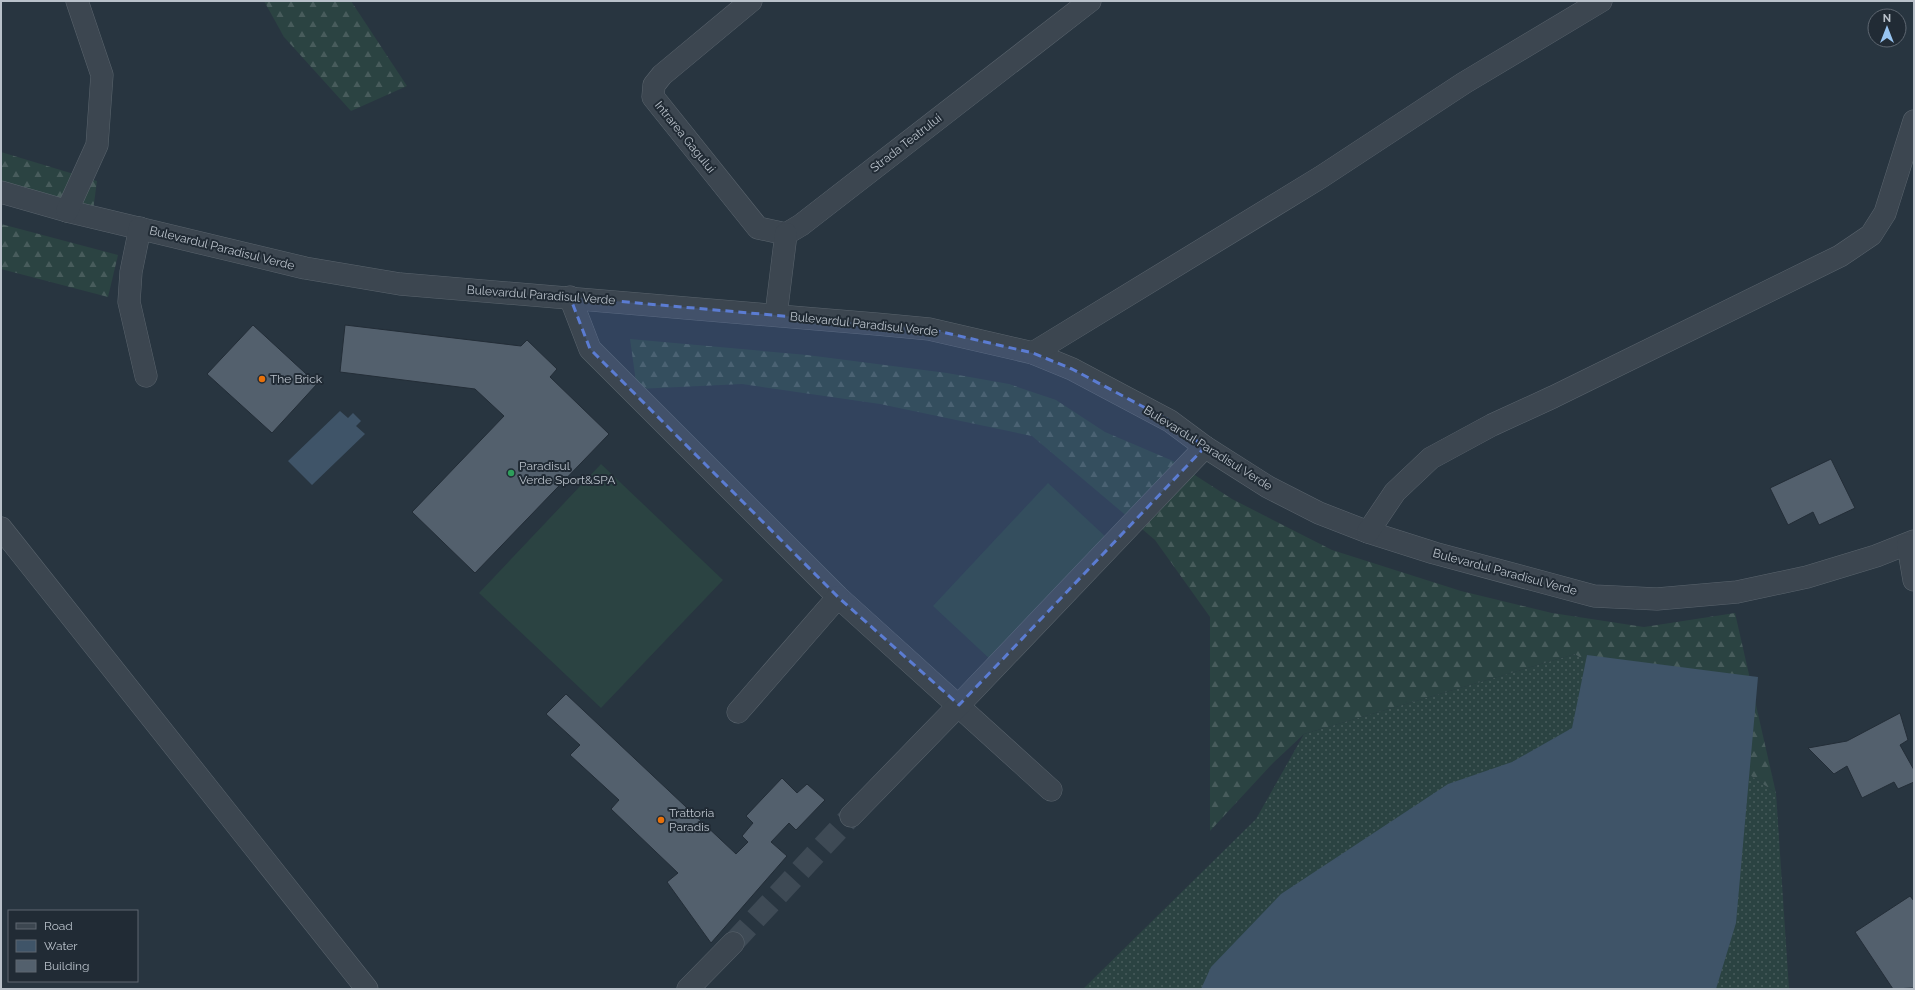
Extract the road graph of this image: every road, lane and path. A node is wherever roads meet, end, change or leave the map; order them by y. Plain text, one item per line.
1 (77, 1) edge
2 (751, 1) edge
3 (1090, 1) edge
4 (1601, 1) edge
5 (1914, 121) edge
6 (1, 192) edge
7 (67, 211) junction
8 (140, 228) junction
9 (786, 234) junction
10 (570, 297) junction
11 (776, 315) junction
12 (1033, 354) junction
13 (146, 376) dead end
14 (1205, 447) junction
15 (1, 528) edge
16 (1368, 532) junction
17 (1911, 543) edge
18 (1914, 580) edge
19 (838, 597) junction
20 (960, 705) junction
21 (738, 712) dead end
22 (1052, 790) dead end
23 (850, 816) tunnel mouth
24 (733, 943) tunnel mouth
25 (367, 989) edge
26 (688, 989) edge

1 - 7 street
2 - 9 street, Intrarea Gagului
3 - 9 street, Strada Teatrului
4 - 12 street
5 - 16 street
6 - 7 street, Bulevardul Paradisul Verde
7 - 8 street, Bulevardul Paradisul Verde
8 - 10 street, Bulevardul Paradisul Verde
8 - 13 street
9 - 11 street
10 - 11 street, Bulevardul Paradisul Verde
10 - 19 street
11 - 12 street, Bulevardul Paradisul Verde
12 - 14 street, Bulevardul Paradisul Verde
14 - 16 street, Bulevardul Paradisul Verde
14 - 20 street
15 - 25 street
16 - 17 street, Bulevardul Paradisul Verde
17 - 18 street
19 - 20 street
19 - 21 street
20 - 22 street
20 - 23 street
24 - 26 street

